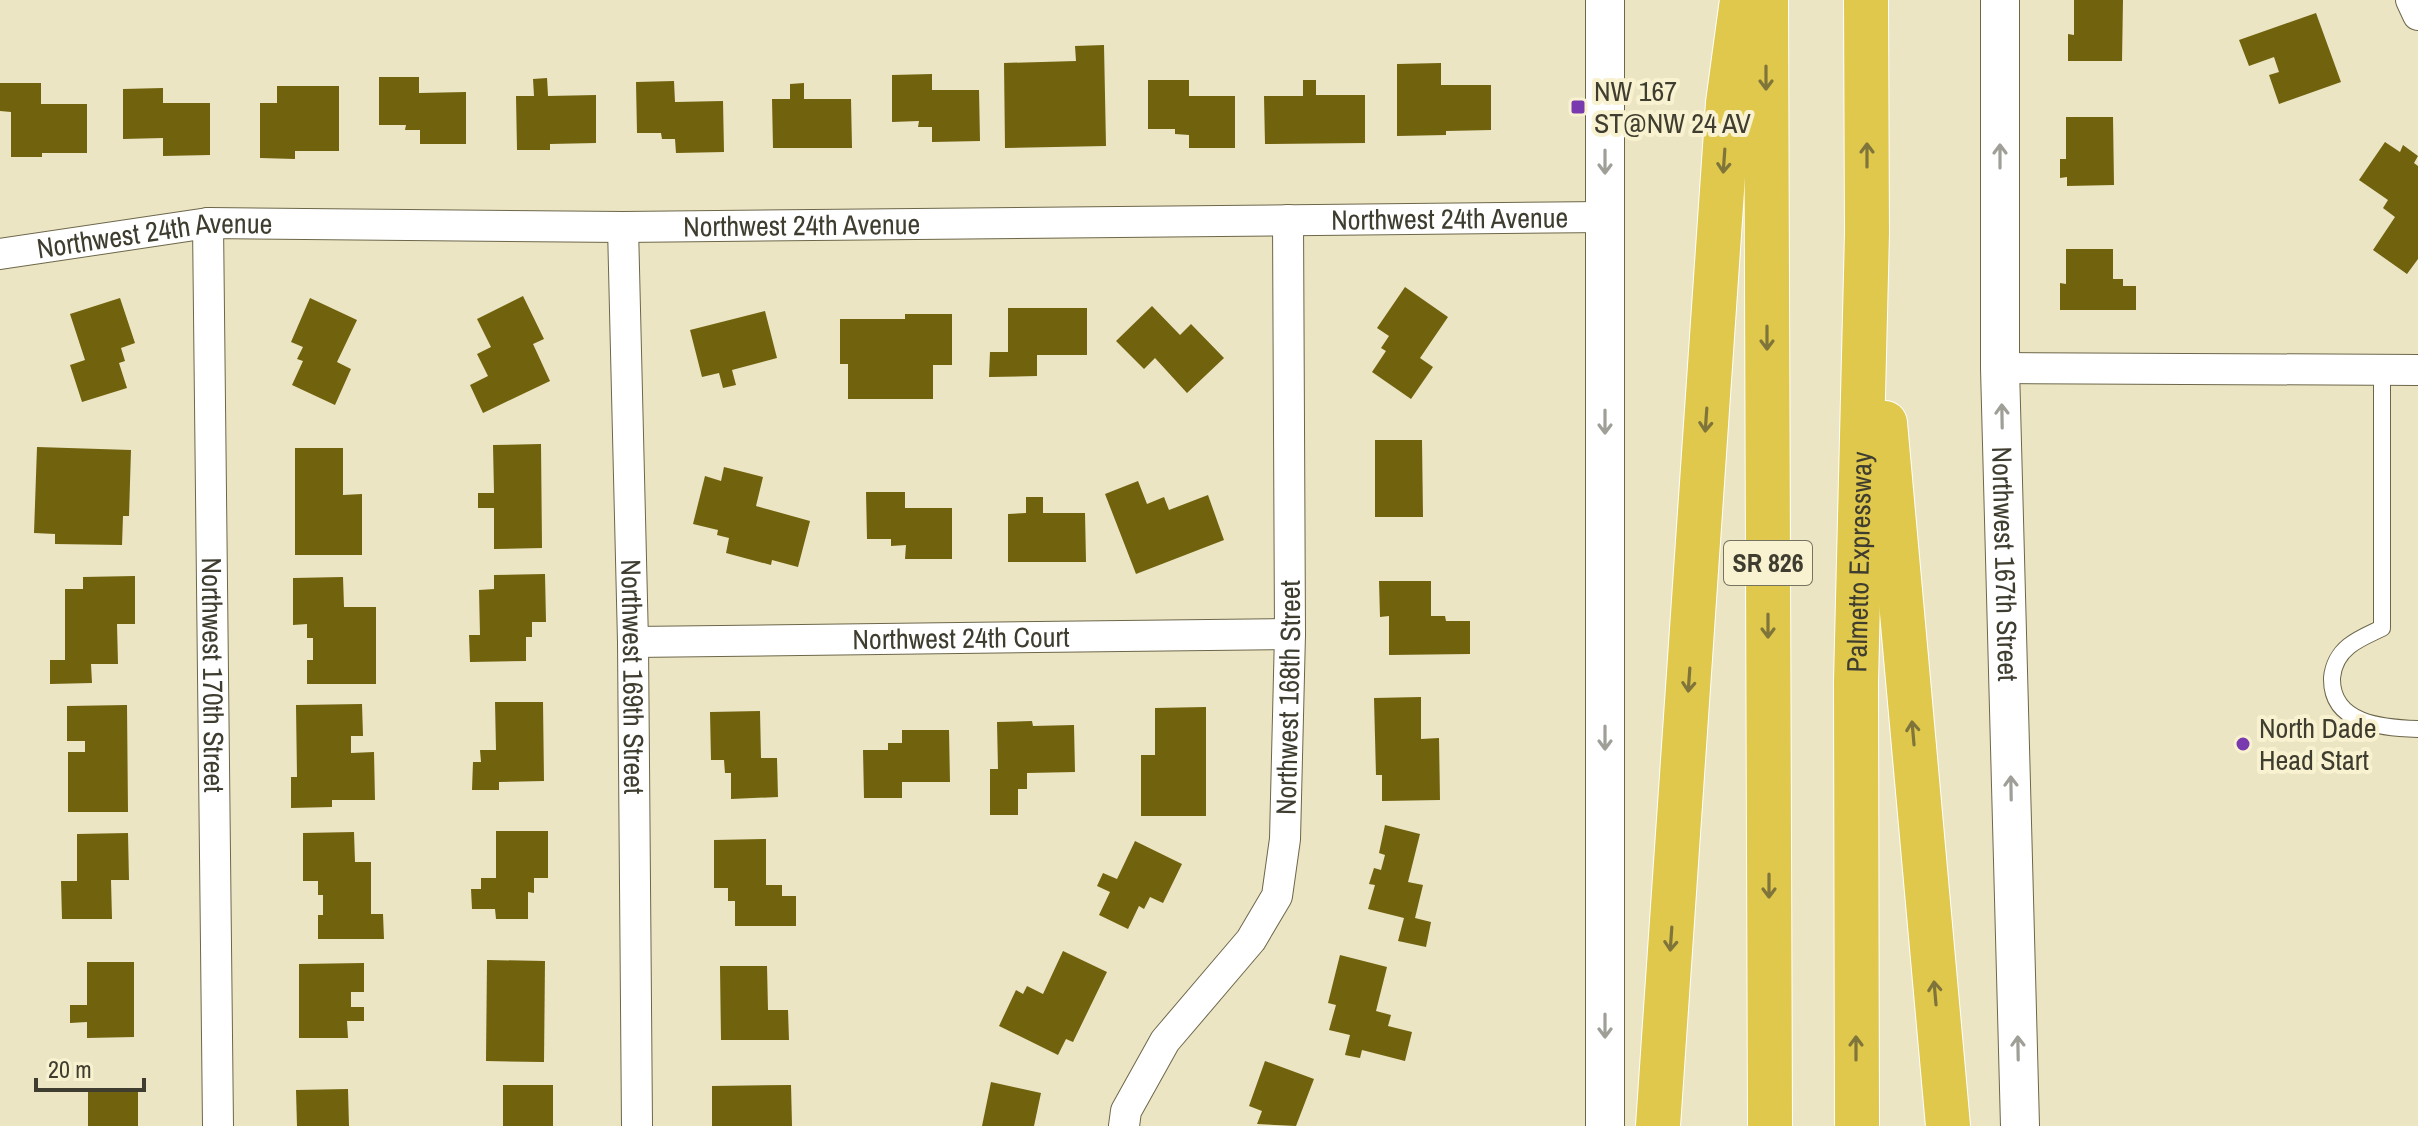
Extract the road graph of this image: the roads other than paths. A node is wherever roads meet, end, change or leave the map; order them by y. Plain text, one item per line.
1 (1605, 0) edge
2 (1742, 0) edge
3 (1766, 0) edge
4 (1866, 0) edge
5 (2000, 0) edge
6 (2411, 0) edge
7 (2418, 15) edge
8 (1605, 217) junction
9 (1288, 220) junction
10 (208, 223) junction
11 (623, 227) junction
12 (1867, 233) junction
13 (0, 254) edge
14 (2000, 368) junction
15 (2382, 370) junction
16 (2418, 370) edge
17 (1290, 634) junction
18 (633, 642) junction
19 (2418, 729) edge
20 (218, 1126) edge
21 (637, 1126) edge
22 (1124, 1126) edge
23 (1605, 1126) edge
24 (1658, 1126) edge
25 (1770, 1126) edge
26 (1857, 1126) edge
27 (1948, 1126) edge
28 (2020, 1126) edge

1 -> 8 street
2 -> 24 highway
3 -> 25 highway, SR 826
12 -> 4 highway, Palmetto Expressway
14 -> 5 street, Northwest 167th Street
6 - 7 street
8 - 9 street, Northwest 24th Avenue
8 -> 23 street
9 - 11 street, Northwest 24th Avenue
9 - 17 street, Northwest 168th Street
10 - 11 street, Northwest 24th Avenue
10 - 13 street, Northwest 24th Avenue
10 - 20 street, Northwest 170th Street
11 - 18 street, Northwest 169th Street
26 -> 12 highway, Palmetto Expressway
27 -> 12 highway
14 - 15 street
28 -> 14 street, Northwest 167th Street
15 - 16 street
15 - 19 lane
17 - 18 street, Northwest 24th Court
17 - 22 street, Northwest 168th Street
18 - 21 street, Northwest 169th Street

